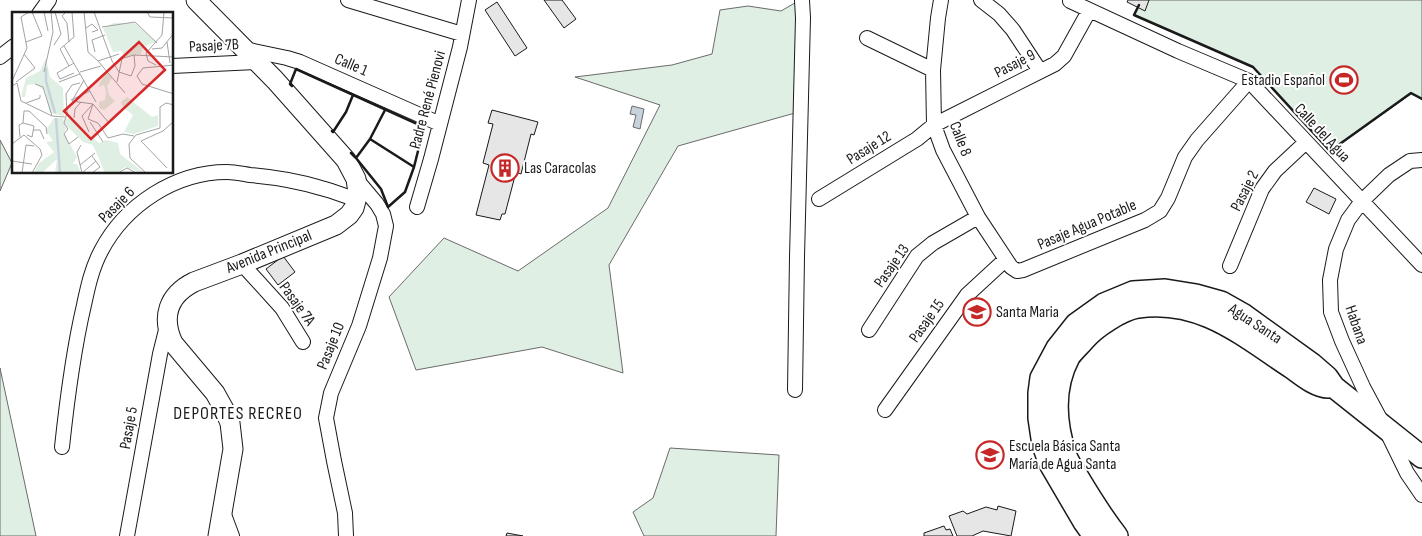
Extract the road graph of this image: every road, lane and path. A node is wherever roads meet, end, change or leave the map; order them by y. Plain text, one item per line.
1 (49, 0) edge
2 (196, 0) edge
3 (348, 0) edge
4 (470, 0) edge
5 (802, 0) edge
6 (941, 0) edge
7 (981, 0) edge
8 (1070, 1) edge
9 (1089, 11) junction
10 (40, 12) edge
11 (462, 34) junction
12 (867, 38) dead end
13 (12, 48) edge
14 (250, 55) junction
15 (0, 57) edge
16 (174, 66) edge
17 (933, 70) junction
18 (1040, 71) junction
19 (1249, 81) junction
20 (440, 124) junction
21 (934, 125) junction
22 (1306, 142) junction
23 (1422, 160) edge
24 (356, 179) junction
25 (820, 199) dead end
26 (357, 200) junction
27 (1362, 201) junction
28 (417, 207) dead end
29 (978, 217) junction
30 (1005, 260) junction
31 (242, 264) junction
32 (1230, 266) dead end
33 (1422, 266) edge
34 (1017, 271) joint
35 (167, 326) junction
36 (870, 330) dead end
37 (303, 342) dead end
38 (1334, 387) junction
39 (796, 390) dead end
40 (885, 410) dead end
41 (1386, 430) junction
42 (62, 448) dead end
43 (1422, 457) edge
44 (1422, 495) edge
45 (222, 511) junction
46 (127, 536) edge
47 (218, 536) edge
48 (232, 536) edge
49 (346, 536) edge
50 (1094, 536) edge
51 (1117, 536) edge

1 - 10 street
2 - 14 street
3 - 11 street
4 - 11 street, Padre René Pienovi
5 - 39 street
6 - 17 street, Calle 8
7 - 18 street
8 - 9 street, Calle del Agua
9 - 18 street, Pasaje 9
9 - 19 street, Calle del Agua
11 - 20 street, Padre René Pienovi
12 - 17 street
13 - 15 street
14 - 16 street, Pasaje 7B
14 - 20 street, Calle 1
14 - 24 street
17 - 21 street, Calle 8
18 - 21 street, Pasaje 9
19 - 22 street, Calle del Agua
19 - 34 street, Pasaje Agua Potable
20 - 28 street, Padre René Pienovi
21 - 25 street, Pasaje 12
21 - 29 street, Calle 8
22 - 27 street, Calle del Agua
22 - 32 street, Pasaje 2
23 - 27 street, Habana
24 - 26 street
24 - 49 street, Pasaje 10
26 - 31 street, Avenida Principal
26 - 42 street, Pasaje 6
27 - 33 street, Calle del Agua
27 - 41 street, Habana
29 - 30 street, Calle 8
29 - 36 street, Pasaje 13
30 - 34 street, Calle 8
30 - 40 street, Pasaje 15
31 - 35 street, Avenida Principal
31 - 37 street, Pasaje 7A
35 - 45 street
35 - 46 street, Pasaje 5
38 - 41 main road, Agua Santa
38 - 50 main road, Agua Santa
38 - 51 main road, Agua Santa
41 - 43 main road, Agua Santa
41 - 44 street, Habana
45 - 47 street
45 - 48 street

